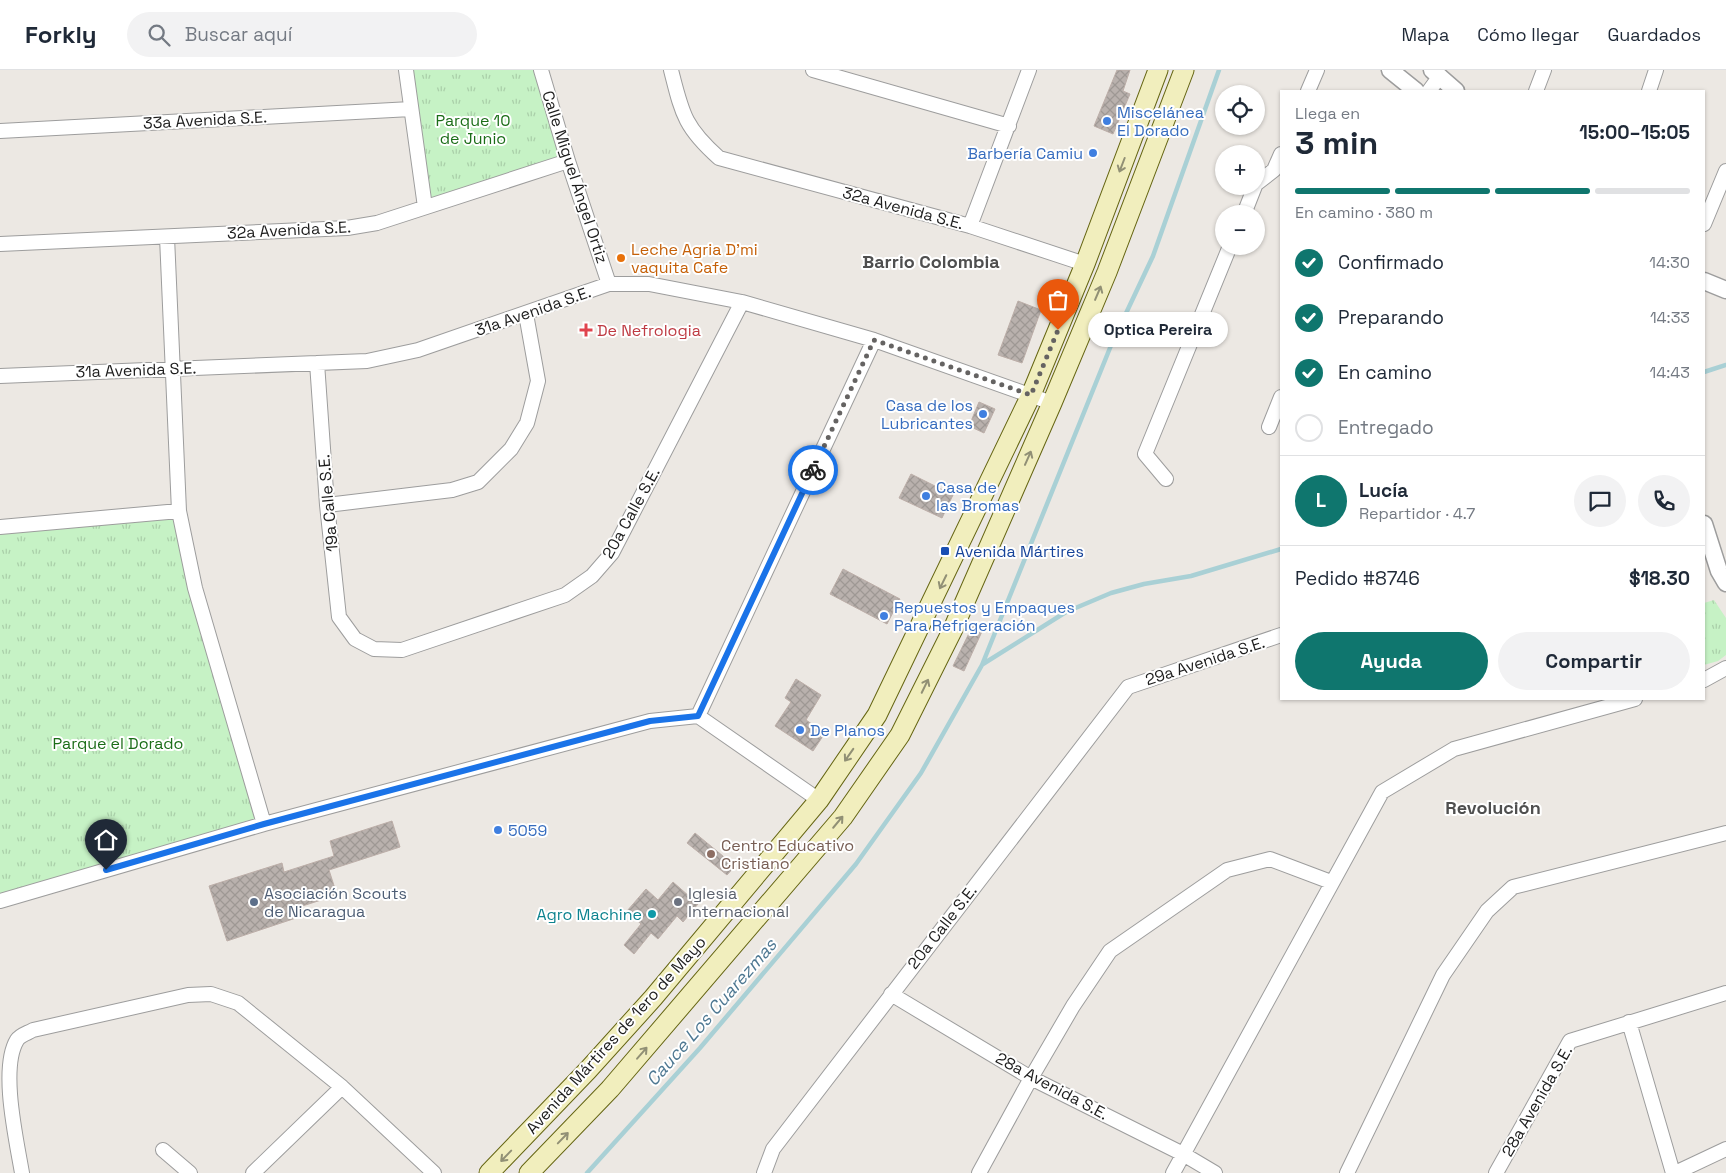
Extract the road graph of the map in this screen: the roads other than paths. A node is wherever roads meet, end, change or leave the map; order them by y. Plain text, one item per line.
1 (406, 70) edge
2 (541, 70) edge
3 (671, 70) edge
4 (813, 70) edge
5 (1029, 70) edge
6 (1158, 70) edge
7 (1184, 70) edge
8 (1317, 70) edge
9 (1390, 70) edge
10 (1544, 70) edge
11 (1656, 70) edge
12 (1436, 73) edge
13 (1308, 90) edge
14 (1415, 90) edge
15 (1429, 90) edge
16 (1455, 90) edge
17 (1536, 90) edge
18 (1649, 90) edge
19 (411, 109) junction
20 (1009, 126) junction
21 (0, 131) edge
22 (1280, 156) edge
23 (568, 161) junction
24 (1725, 176) edge
25 (1265, 178) edge
26 (425, 206) junction
27 (1705, 222) edge
28 (970, 226) junction
29 (167, 237) junction
30 (0, 244) edge
31 (1226, 255) edge
32 (1085, 264) junction
33 (1705, 281) edge
34 (609, 284) junction
35 (1726, 290) edge
36 (742, 302) junction
37 (526, 314) junction
38 (874, 340) junction
39 (317, 362) junction
40 (173, 368) junction
41 (0, 376) edge
42 (1031, 395) junction
43 (1280, 400) edge
44 (1052, 403) junction
45 (1269, 427) dead end
46 (1166, 479) dead end
47 (327, 505) junction
48 (179, 511) junction
49 (0, 527) edge
50 (1705, 527) edge
51 (1705, 563) edge
52 (1726, 584) edge
53 (1280, 635) edge
54 (355, 639) joint
55 (1726, 668) edge
56 (1705, 679) edge
57 (1128, 686) joint
58 (1631, 700) edge
59 (698, 716) junction
60 (818, 800) junction
61 (264, 824) junction
62 (1726, 833) edge
63 (1331, 882) junction
64 (0, 901) edge
65 (1726, 993) edge
66 (891, 994) junction
67 (1629, 1022) junction
68 (588, 1070) junction
69 (1031, 1078) junction
70 (342, 1087) junction
71 (610, 1089) junction
72 (1726, 1149) edge
73 (163, 1150) dead end
74 (1183, 1154) junction
75 (22, 1173) edge
76 (190, 1173) edge
77 (253, 1173) edge
78 (434, 1173) edge
79 (489, 1173) edge
80 (529, 1173) edge
81 (764, 1173) edge
82 (979, 1173) edge
83 (1173, 1173) edge
84 (1215, 1173) edge
85 (1347, 1173) edge
86 (1496, 1173) edge
87 (1674, 1173) edge

1 - 19 street
2 - 23 street, Calle Miguel Ángel Ortiz
3 - 28 street, 32a Avenida S.E.
4 - 20 street
5 - 20 street
6 -> 32 main road, Avenida Mártires de 1ero de Mayo
44 -> 7 main road, Avenida Mártires de 1ero de Mayo
8 - 13 street
9 - 14 street
10 - 17 street
11 - 18 street
12 - 15 street
12 - 16 street
19 - 21 street, 33a Avenida S.E.
19 - 26 street
20 - 28 street
22 - 25 street
23 - 26 street, 32a Avenida S.E.
23 - 34 street, Calle Miguel Ángel Ortiz
24 - 27 street
26 - 29 street, 32a Avenida S.E.
28 - 32 street, 32a Avenida S.E.
29 - 30 street, 32a Avenida S.E.
29 - 40 street
31 - 46 street
32 - 42 main road, Avenida Mártires de 1ero de Mayo
33 - 35 street
34 - 36 street, 31a Avenida S.E.
34 - 37 street, 31a Avenida S.E.
36 - 38 street, 31a Avenida S.E.
36 - 54 street, 20a Calle S.E.
37 - 39 street, 31a Avenida S.E.
37 - 47 street
38 - 42 street, 31a Avenida S.E.
38 - 59 street
39 - 40 street, 31a Avenida S.E.
39 - 47 street, 19a Calle S.E.
40 - 41 street, 31a Avenida S.E.
40 - 48 street
42 - 44 street, 31a Avenida S.E.
42 -> 60 main road, Avenida Mártires de 1ero de Mayo
43 - 45 street
71 -> 44 main road, Avenida Mártires de 1ero de Mayo
47 - 54 street, 19a Calle S.E.
48 - 49 street
48 - 61 street
50 - 52 street
51 - 52 street
53 - 57 street, 29a Avenida S.E.
55 - 56 street
57 - 66 street, 20a Calle S.E.
58 - 63 street
59 - 60 street
59 - 61 street
60 - 68 main road, Avenida Mártires de 1ero de Mayo
61 - 64 street
62 - 85 street
63 - 69 street
63 - 74 street
65 - 67 street, 28a Avenida S.E.
66 - 69 street, 28a Avenida S.E.
66 - 81 street, 20a Calle S.E.
67 - 86 street, 28a Avenida S.E.
67 - 87 street
68 - 71 main road
68 -> 79 main road, Avenida Mártires de 1ero de Mayo
69 - 74 street, 28a Avenida S.E.
69 - 82 street
70 - 75 street
70 - 77 street
70 - 78 street
80 -> 71 main road, Avenida Mártires de 1ero de Mayo
72 - 87 street
73 - 76 street
74 - 83 street
74 - 84 street, 28a Avenida S.E.

